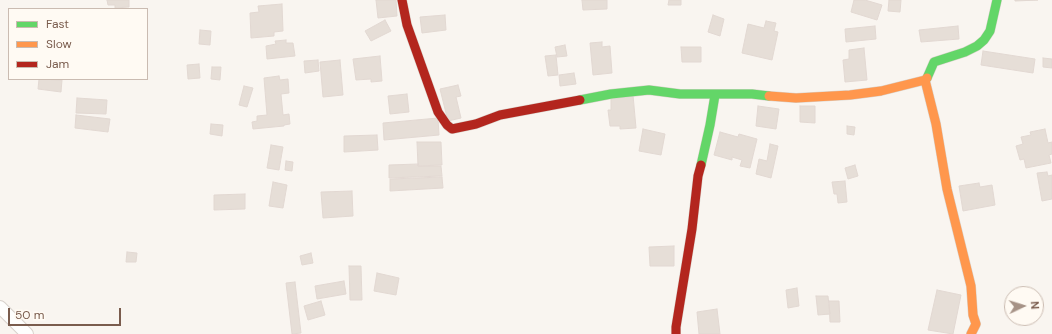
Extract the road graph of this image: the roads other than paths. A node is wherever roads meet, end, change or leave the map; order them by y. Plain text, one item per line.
1 (402, 0) edge
2 (997, 0) edge
3 (925, 80) junction
4 (715, 95) junction
5 (0, 307) edge
6 (27, 334) edge
7 (676, 334) edge
8 (971, 334) edge

1 - 4 street
2 - 3 street
3 - 4 street
3 - 8 street
4 - 7 street
5 - 6 street

